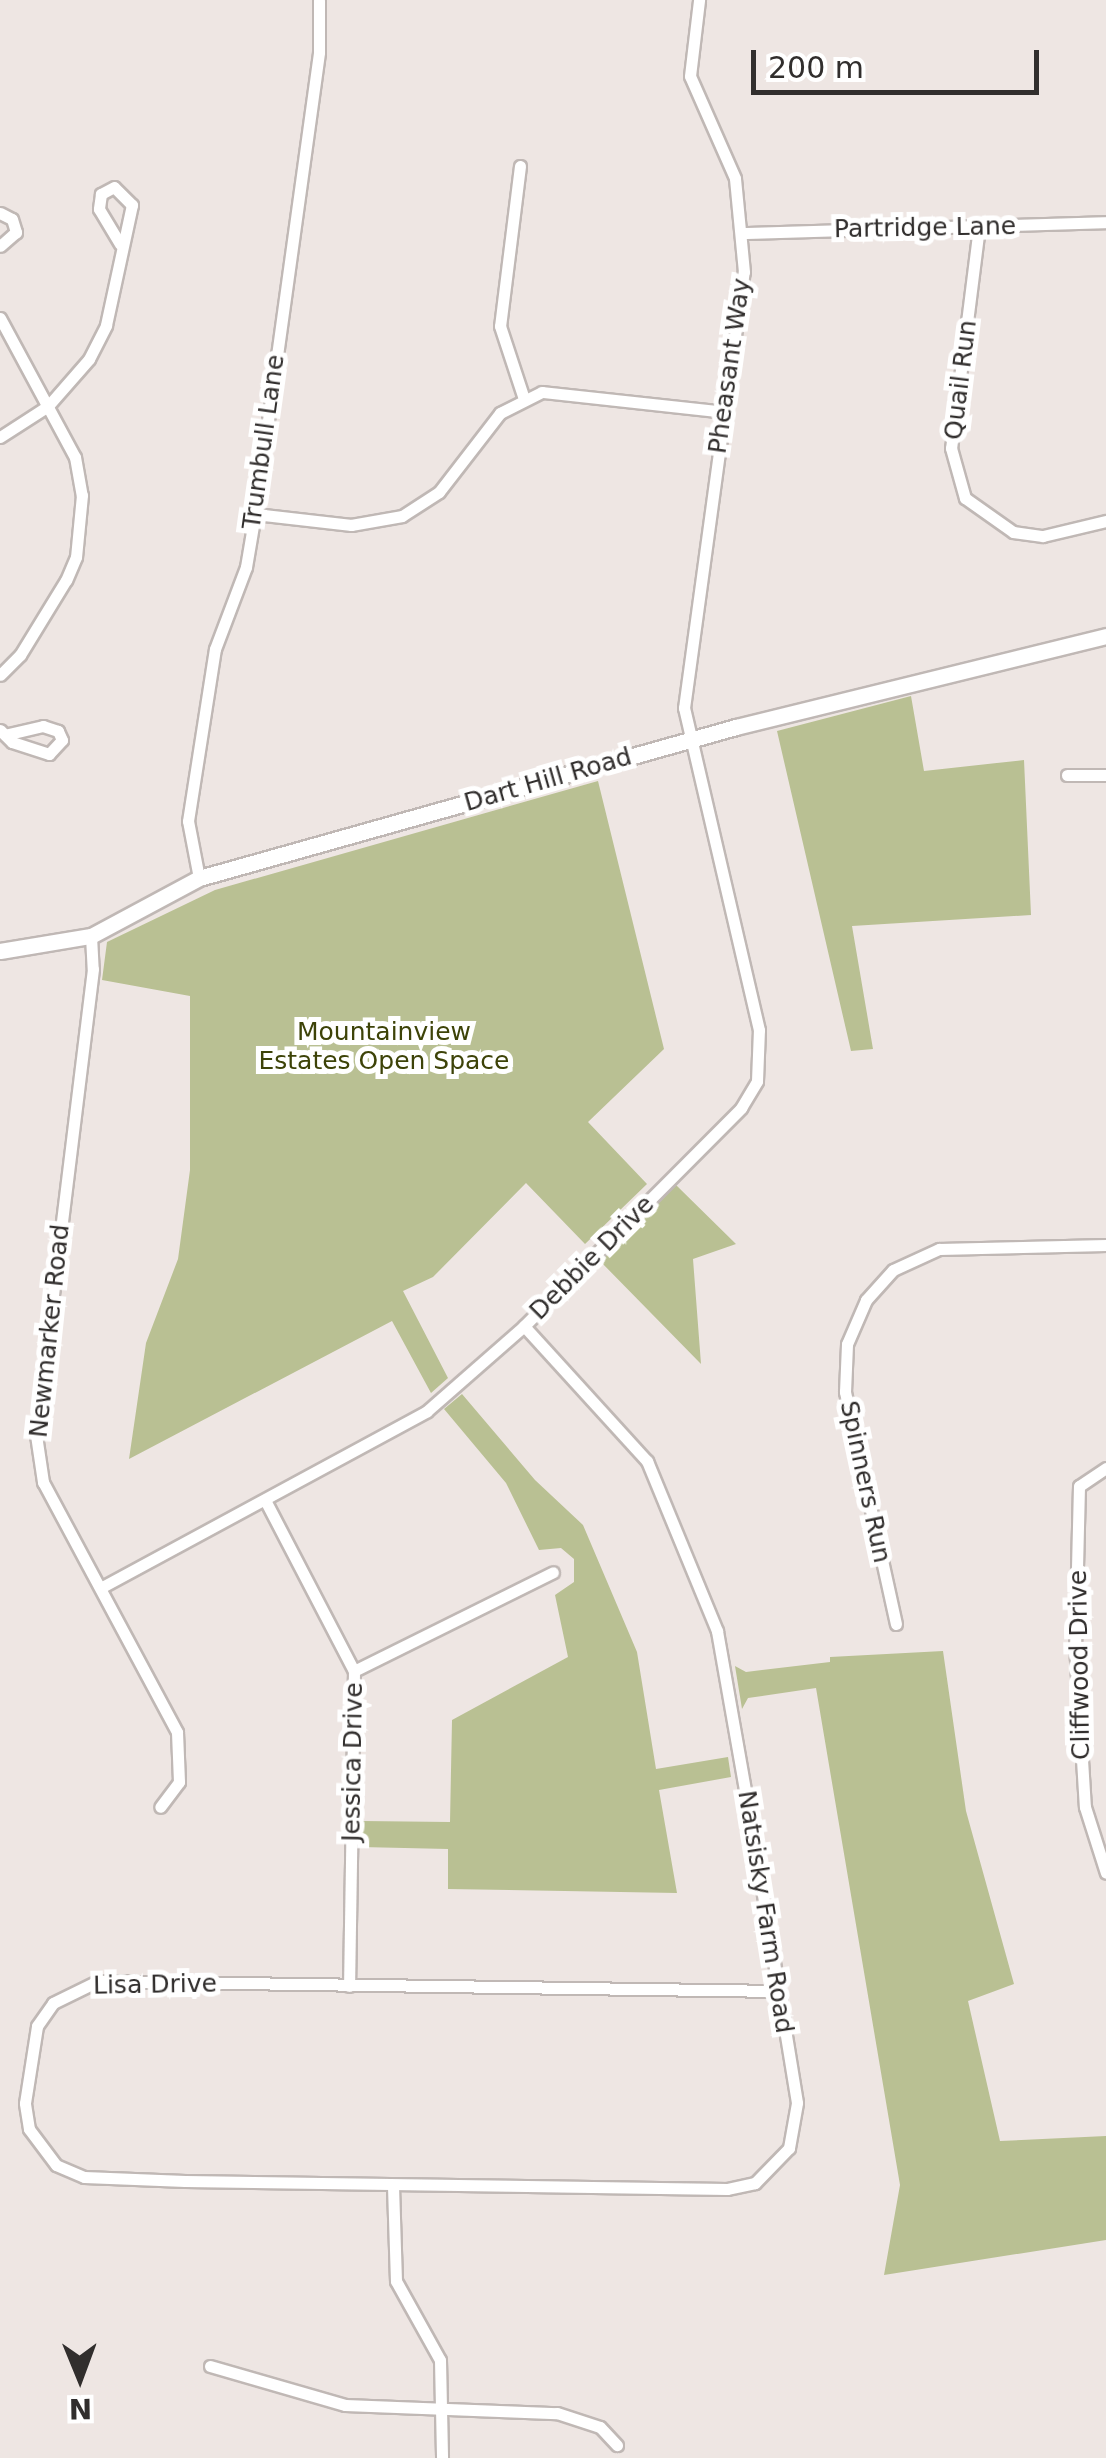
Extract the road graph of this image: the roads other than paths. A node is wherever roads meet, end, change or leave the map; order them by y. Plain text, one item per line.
1 (319, 0) edge
2 (699, 0) edge
3 (520, 166) dead end
4 (0, 213) edge
5 (1106, 222) edge
6 (978, 227) junction
7 (744, 233) junction
8 (120, 244) dead end
9 (0, 246) edge
10 (0, 318) edge
11 (523, 396) junction
12 (48, 406) junction
13 (725, 412) junction
14 (0, 437) edge
15 (255, 514) junction
16 (1106, 521) edge
17 (1106, 636) edge
18 (0, 675) edge
19 (691, 740) junction
20 (1067, 775) dead end
21 (1106, 775) edge
22 (199, 878) junction
23 (91, 936) junction
24 (0, 951) edge
25 (1106, 1245) edge
26 (524, 1326) junction
27 (1106, 1468) edge
28 (265, 1500) junction
29 (552, 1572) dead end
30 (104, 1586) junction
31 (896, 1624) dead end
32 (354, 1671) junction
33 (160, 1807) dead end
34 (1106, 1873) edge
35 (350, 1986) junction
36 (779, 1991) junction
37 (394, 2186) junction
38 (210, 2366) dead end
39 (442, 2410) junction
40 (617, 2445) dead end
41 (442, 2458) edge

1 - 15 street, Trumbull Lane
2 - 7 street, Pheasant Way
3 - 11 street
4 - 9 street
5 - 6 street, Partridge Lane
6 - 7 street, Partridge Lane
6 - 16 street, Quail Run
7 - 13 street, Pheasant Way
8 - 12 street
10 - 12 street
11 - 13 street
11 - 15 street
12 - 14 street
12 - 18 street
13 - 19 street, Pheasant Way
15 - 22 street, Trumbull Lane
17 - 19 main road, Dart Hill Road
19 - 22 main road, Dart Hill Road
19 - 26 street, Debbie Drive
20 - 21 street
22 - 23 main road, Dart Hill Road
23 - 24 main road, Dart Hill Road
23 - 30 street, Newmarker Road
25 - 31 street, Spinners Run
26 - 28 street, Debbie Drive
26 - 36 street, Natsisky Farm Road
27 - 34 street, Cliffwood Drive
28 - 30 street, Debbie Drive
28 - 32 street, Jessica Drive
29 - 32 street
30 - 33 street, Newmarker Road
32 - 35 street, Jessica Drive
35 - 36 street, Lisa Drive
35 - 37 street, Lisa Drive
36 - 37 street, Natsisky Farm Road
37 - 39 street
38 - 39 street
39 - 40 street
39 - 41 street

